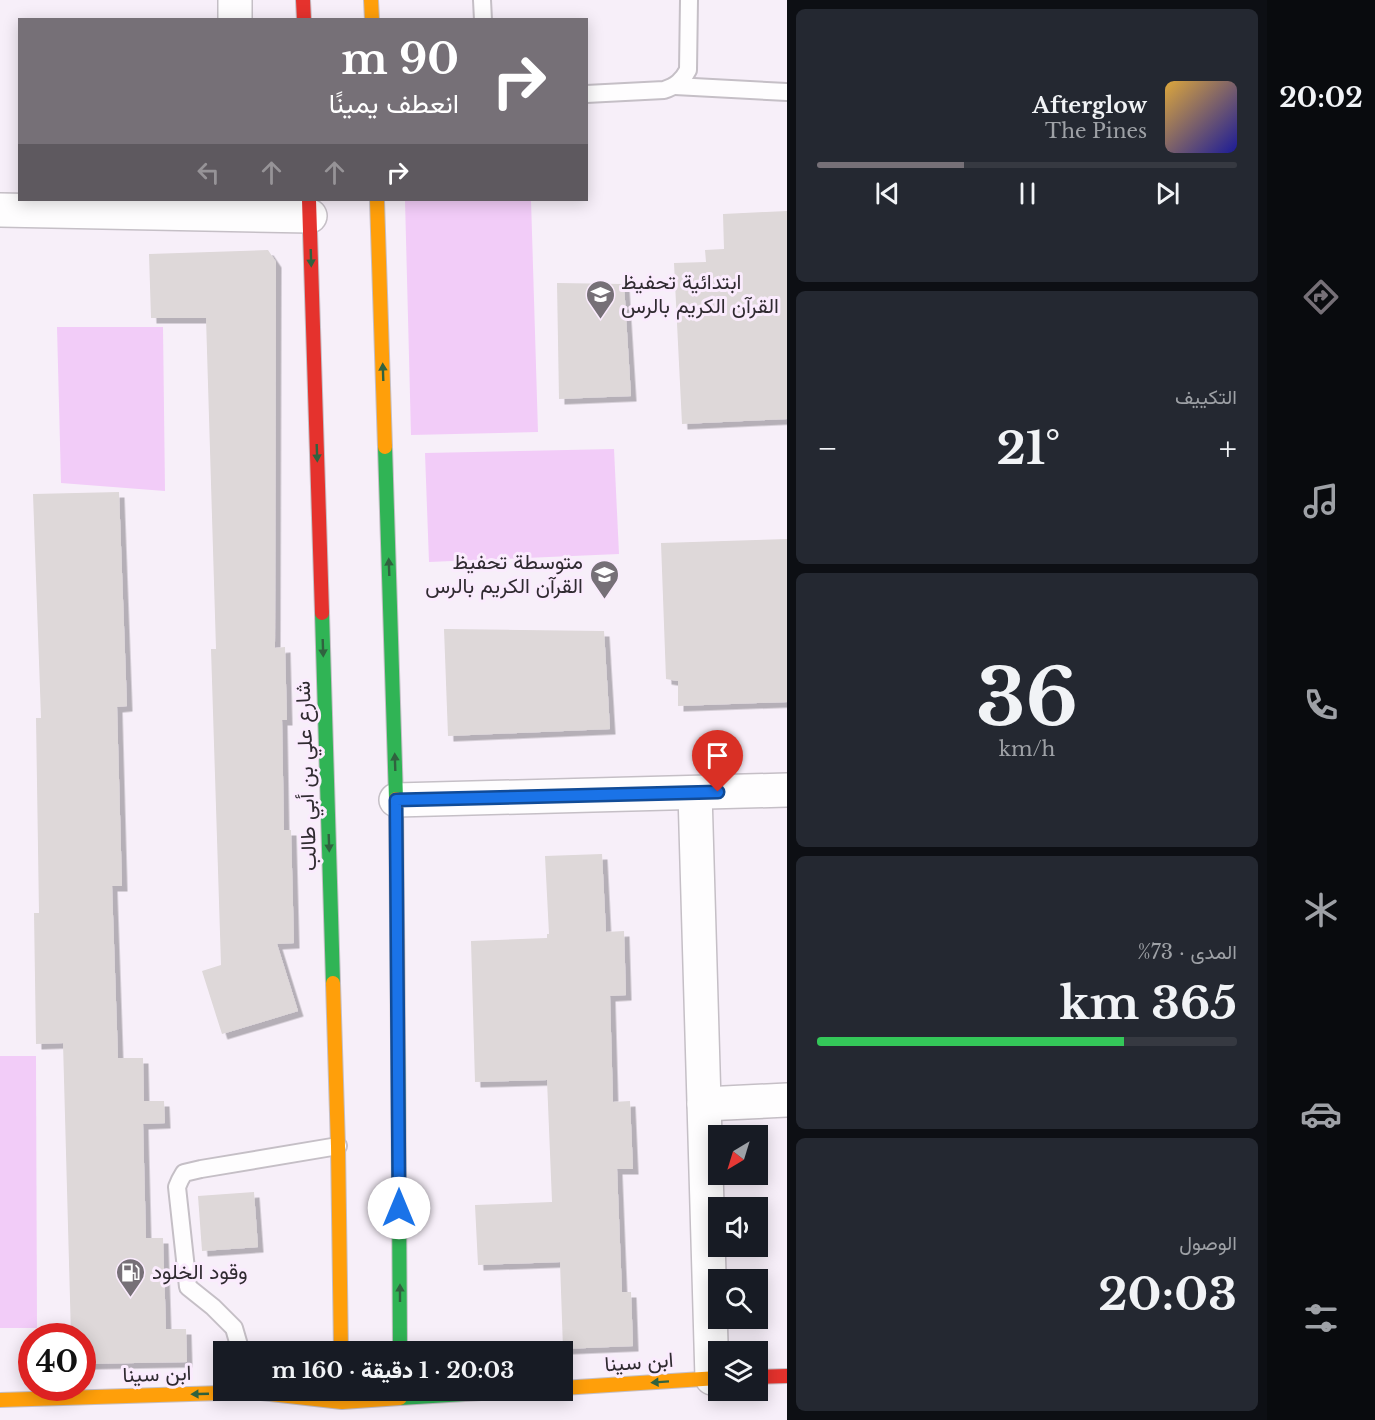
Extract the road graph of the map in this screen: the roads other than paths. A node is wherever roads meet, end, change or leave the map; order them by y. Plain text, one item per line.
1 (235, 0) edge
2 (303, 0) edge
3 (371, 0) edge
4 (482, 0) edge
5 (689, 0) edge
6 (235, 18) edge
7 (304, 18) edge
8 (372, 18) edge
9 (483, 18) edge
10 (675, 86) junction
11 (787, 92) edge
12 (588, 94) edge
13 (377, 201) edge
14 (240, 207) edge
15 (309, 208) edge
16 (0, 210) edge
17 (787, 790) edge
18 (695, 793) junction
19 (396, 800) junction
20 (787, 1100) edge
21 (704, 1104) junction
22 (338, 1146) junction
23 (238, 1341) edge
24 (341, 1341) edge
25 (400, 1341) edge
26 (714, 1341) edge
27 (787, 1376) edge
28 (768, 1377) edge
29 (708, 1378) edge
30 (573, 1387) edge
31 (213, 1392) edge
32 (0, 1400) edge

1 - 6 street
2 - 7 street
3 - 8 street
4 - 9 lane
5 - 10 lane
10 - 11 lane
10 - 12 lane
19 -> 13 street
14 - 15 street
14 - 16 street
15 -> 22 street, شارع علي بن أبي طالب
17 - 18 street
18 - 19 street
18 - 21 street
25 -> 19 street
20 - 21 street
21 - 26 street
22 - 23 lane
22 - 24 street, شارع علي بن أبي طالب
27 - 28 street
29 -> 30 street, ابن سينا
31 -> 32 street, ابن سينا

